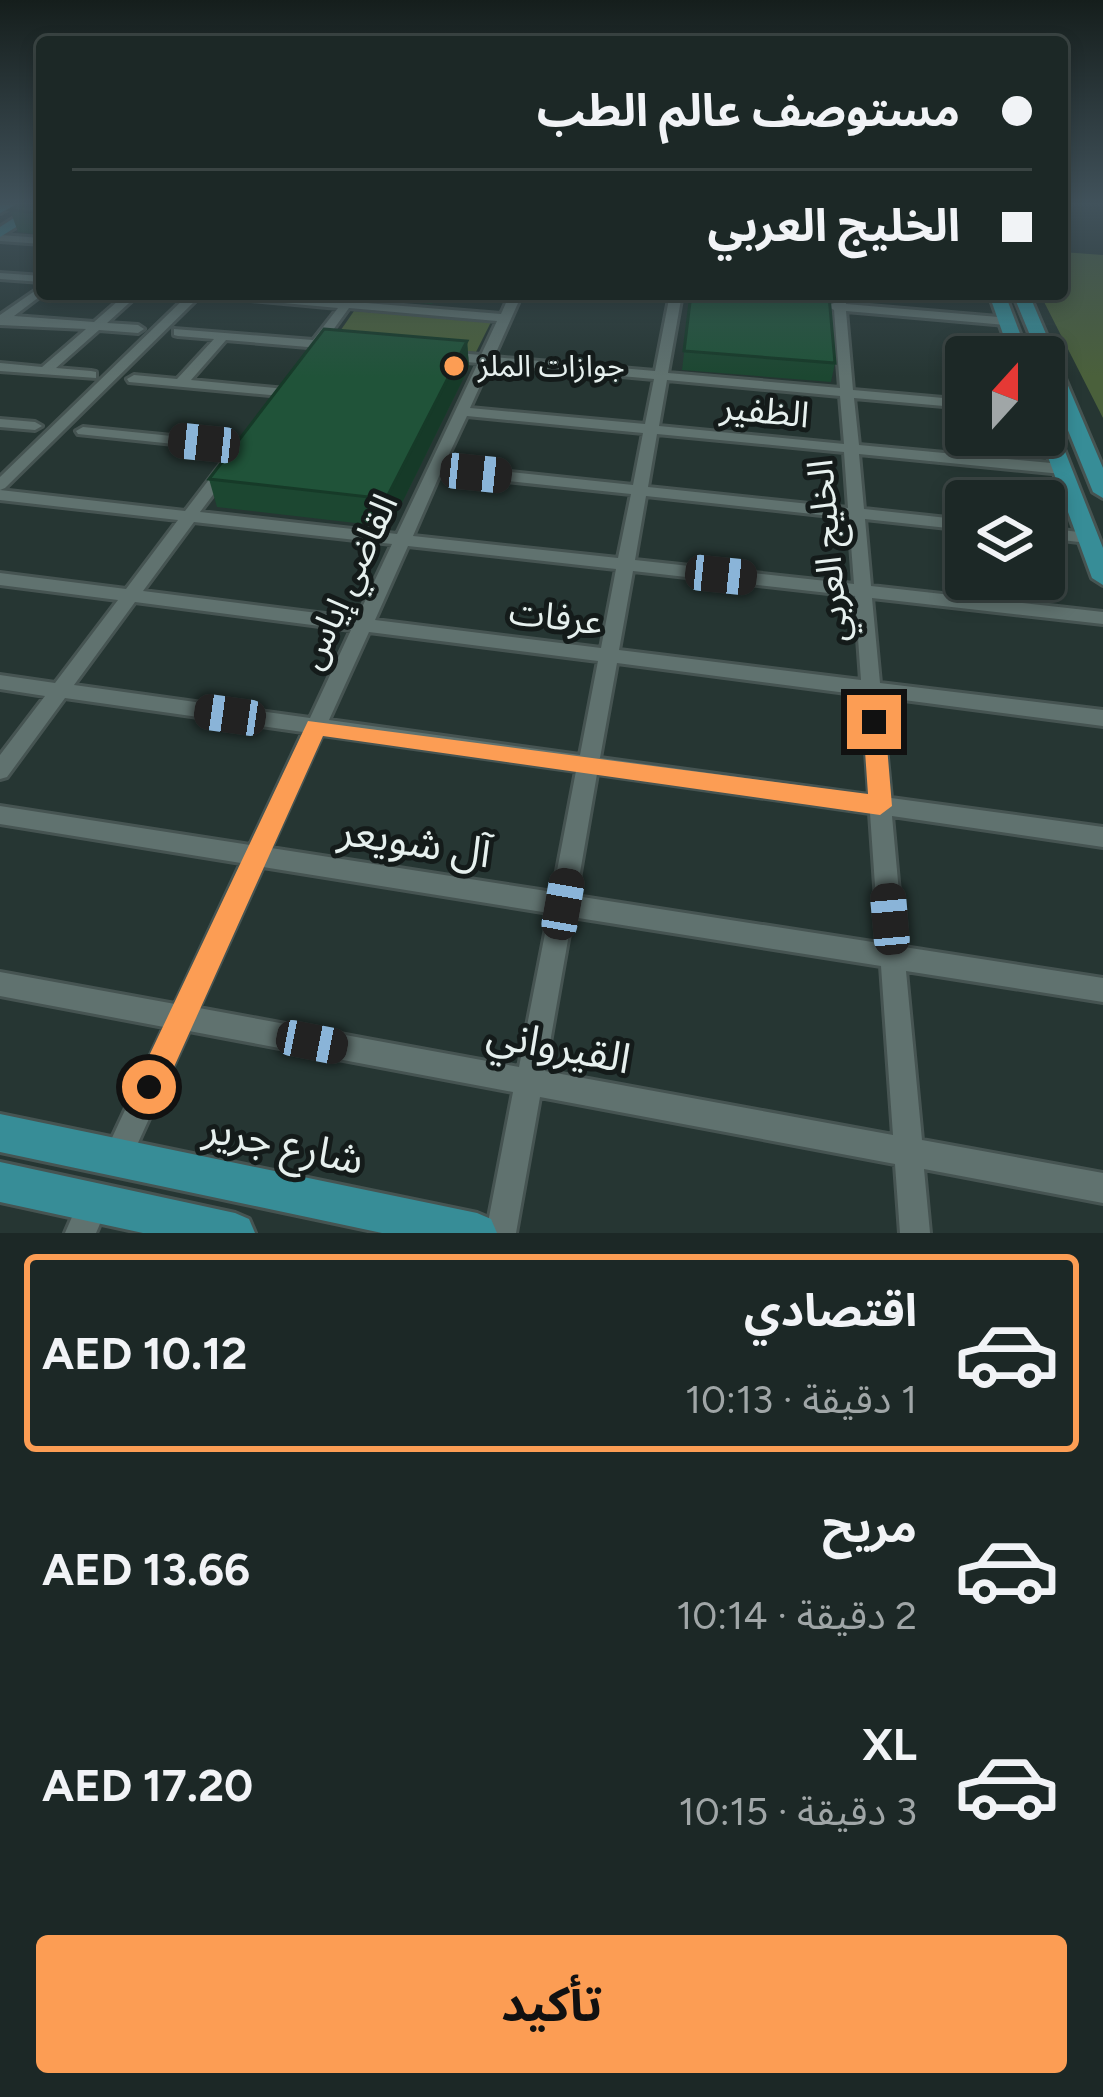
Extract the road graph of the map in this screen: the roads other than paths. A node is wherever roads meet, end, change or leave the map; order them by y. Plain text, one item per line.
1 (0, 276) edge
2 (36, 279) edge
3 (36, 294) edge
4 (126, 300) edge
5 (190, 300) edge
6 (349, 300) edge
7 (358, 300) edge
8 (513, 300) edge
9 (675, 300) edge
10 (999, 300) edge
11 (1024, 300) edge
12 (832, 302) edge
13 (505, 318) junction
14 (1, 320) edge
15 (1006, 321) junction
16 (96, 326) junction
17 (139, 329) dead end
18 (178, 332) dead end
19 (223, 336) junction
20 (1012, 336) edge
21 (317, 345) junction
22 (359, 349) edge
23 (422, 354) edge
24 (485, 360) junction
25 (305, 361) edge
26 (0, 367) edge
27 (45, 371) junction
28 (91, 375) dead end
29 (293, 376) edge
30 (661, 376) junction
31 (134, 379) dead end
32 (181, 383) junction
33 (281, 392) junction
34 (847, 393) junction
35 (945, 402) edge
36 (268, 411) edge
37 (461, 411) junction
38 (0, 423) edge
39 (35, 426) dead end
40 (254, 429) edge
41 (651, 430) junction
42 (83, 431) dead end
43 (241, 447) junction
44 (851, 449) junction
45 (1057, 456) edge
46 (435, 469) junction
47 (1062, 469) junction
48 (0, 485) edge
49 (640, 490) junction
50 (1103, 492) edge
51 (0, 495) edge
52 (857, 514) junction
53 (190, 516) junction
54 (945, 523) edge
55 (1065, 535) edge
56 (1088, 538) junction
57 (402, 540) junction
58 (626, 565) junction
59 (1103, 578) edge
60 (0, 580) edge
61 (863, 591) junction
62 (130, 596) junction
63 (1103, 618) edge
64 (363, 625) junction
65 (609, 656) junction
66 (0, 682) edge
67 (871, 689) junction
68 (60, 691) junction
69 (1103, 718) edge
70 (316, 727) junction
71 (589, 765) junction
72 (0, 771) edge
73 (880, 806) junction
74 (0, 814) edge
75 (1103, 837) edge
76 (256, 855) junction
77 (563, 904) junction
78 (893, 956) junction
79 (0, 983) edge
80 (1103, 990) edge
81 (182, 1017) junction
82 (530, 1082) junction
83 (0, 1133) edge
84 (909, 1152) junction
85 (117, 1157) junction
86 (0, 1182) edge
87 (1103, 1188) edge
88 (87, 1218) edge
89 (235, 1233) edge
90 (477, 1233) edge
91 (501, 1233) edge
92 (916, 1233) edge

1 - 2 street
3 - 14 street
4 - 16 street
5 - 48 street
6 - 21 street
7 - 13 street
8 - 13 street, القاضي إياس
9 - 30 street
10 - 15 main road
11 - 50 main road
12 - 15 street
12 - 34 street, الخليج العربي
13 - 24 street, القاضي إياس
14 - 16 street
15 - 20 main road
16 - 17 street
16 - 27 street
18 - 19 street
19 - 21 street
19 - 32 street
21 - 22 street
21 - 25 street
23 - 24 street
24 - 30 street
24 - 37 street, القاضي إياس
26 - 27 street
27 - 28 street
29 - 33 street
30 - 34 street
30 - 41 street
31 - 32 street
32 - 33 street
33 - 36 street
34 - 35 street
34 - 44 street, الخليج العربي
37 - 41 street, الظفير
37 - 46 street, القاضي إياس
38 - 39 street
40 - 43 street
41 - 44 street, الظفير
41 - 49 street
42 - 43 street
43 - 53 street
44 - 47 street, الظفير
44 - 52 street, الخليج العربي
45 - 47 main road
46 - 49 street
46 - 57 street, القاضي إياس
47 - 56 main road
49 - 52 street
49 - 58 street
51 - 53 street
52 - 54 street
52 - 61 street, الخليج العربي
53 - 57 street
53 - 62 street
55 - 56 street
56 - 59 main road
57 - 58 street
57 - 64 street, القاضي إياس
58 - 61 street
58 - 65 street
60 - 62 street, عرفات
61 - 63 street
61 - 67 street, الخليج العربي
62 - 64 street, عرفات
62 - 68 street
64 - 65 street, عرفات
64 - 70 street, القاضي إياس
65 - 67 street, عرفات
65 - 71 street
66 - 68 street
67 - 69 street, عرفات
67 - 73 street, الخليج العربي
68 - 70 street
68 - 72 street
70 - 71 street
70 - 76 street, القاضي إياس
71 - 73 street
71 - 77 street
73 - 75 street
73 - 78 street, الخليج العربي
74 - 76 street, آل شويعر
76 - 77 street, آل شويعر
76 - 81 street, القاضي إياس
77 - 78 street, آل شويعر
77 - 82 street
78 - 80 street, آل شويعر
78 - 84 street, الخليج العربي
79 - 81 street, القيرواني
81 - 82 street, القيرواني
81 - 85 street, القاضي إياس
82 - 84 street, القيرواني
82 - 91 street
83 - 85 main road, شارع جرير
84 - 87 street, القيرواني
84 - 92 street, الخليج العربي
85 - 90 main road, شارع جرير
86 - 88 main road
88 - 89 main road

